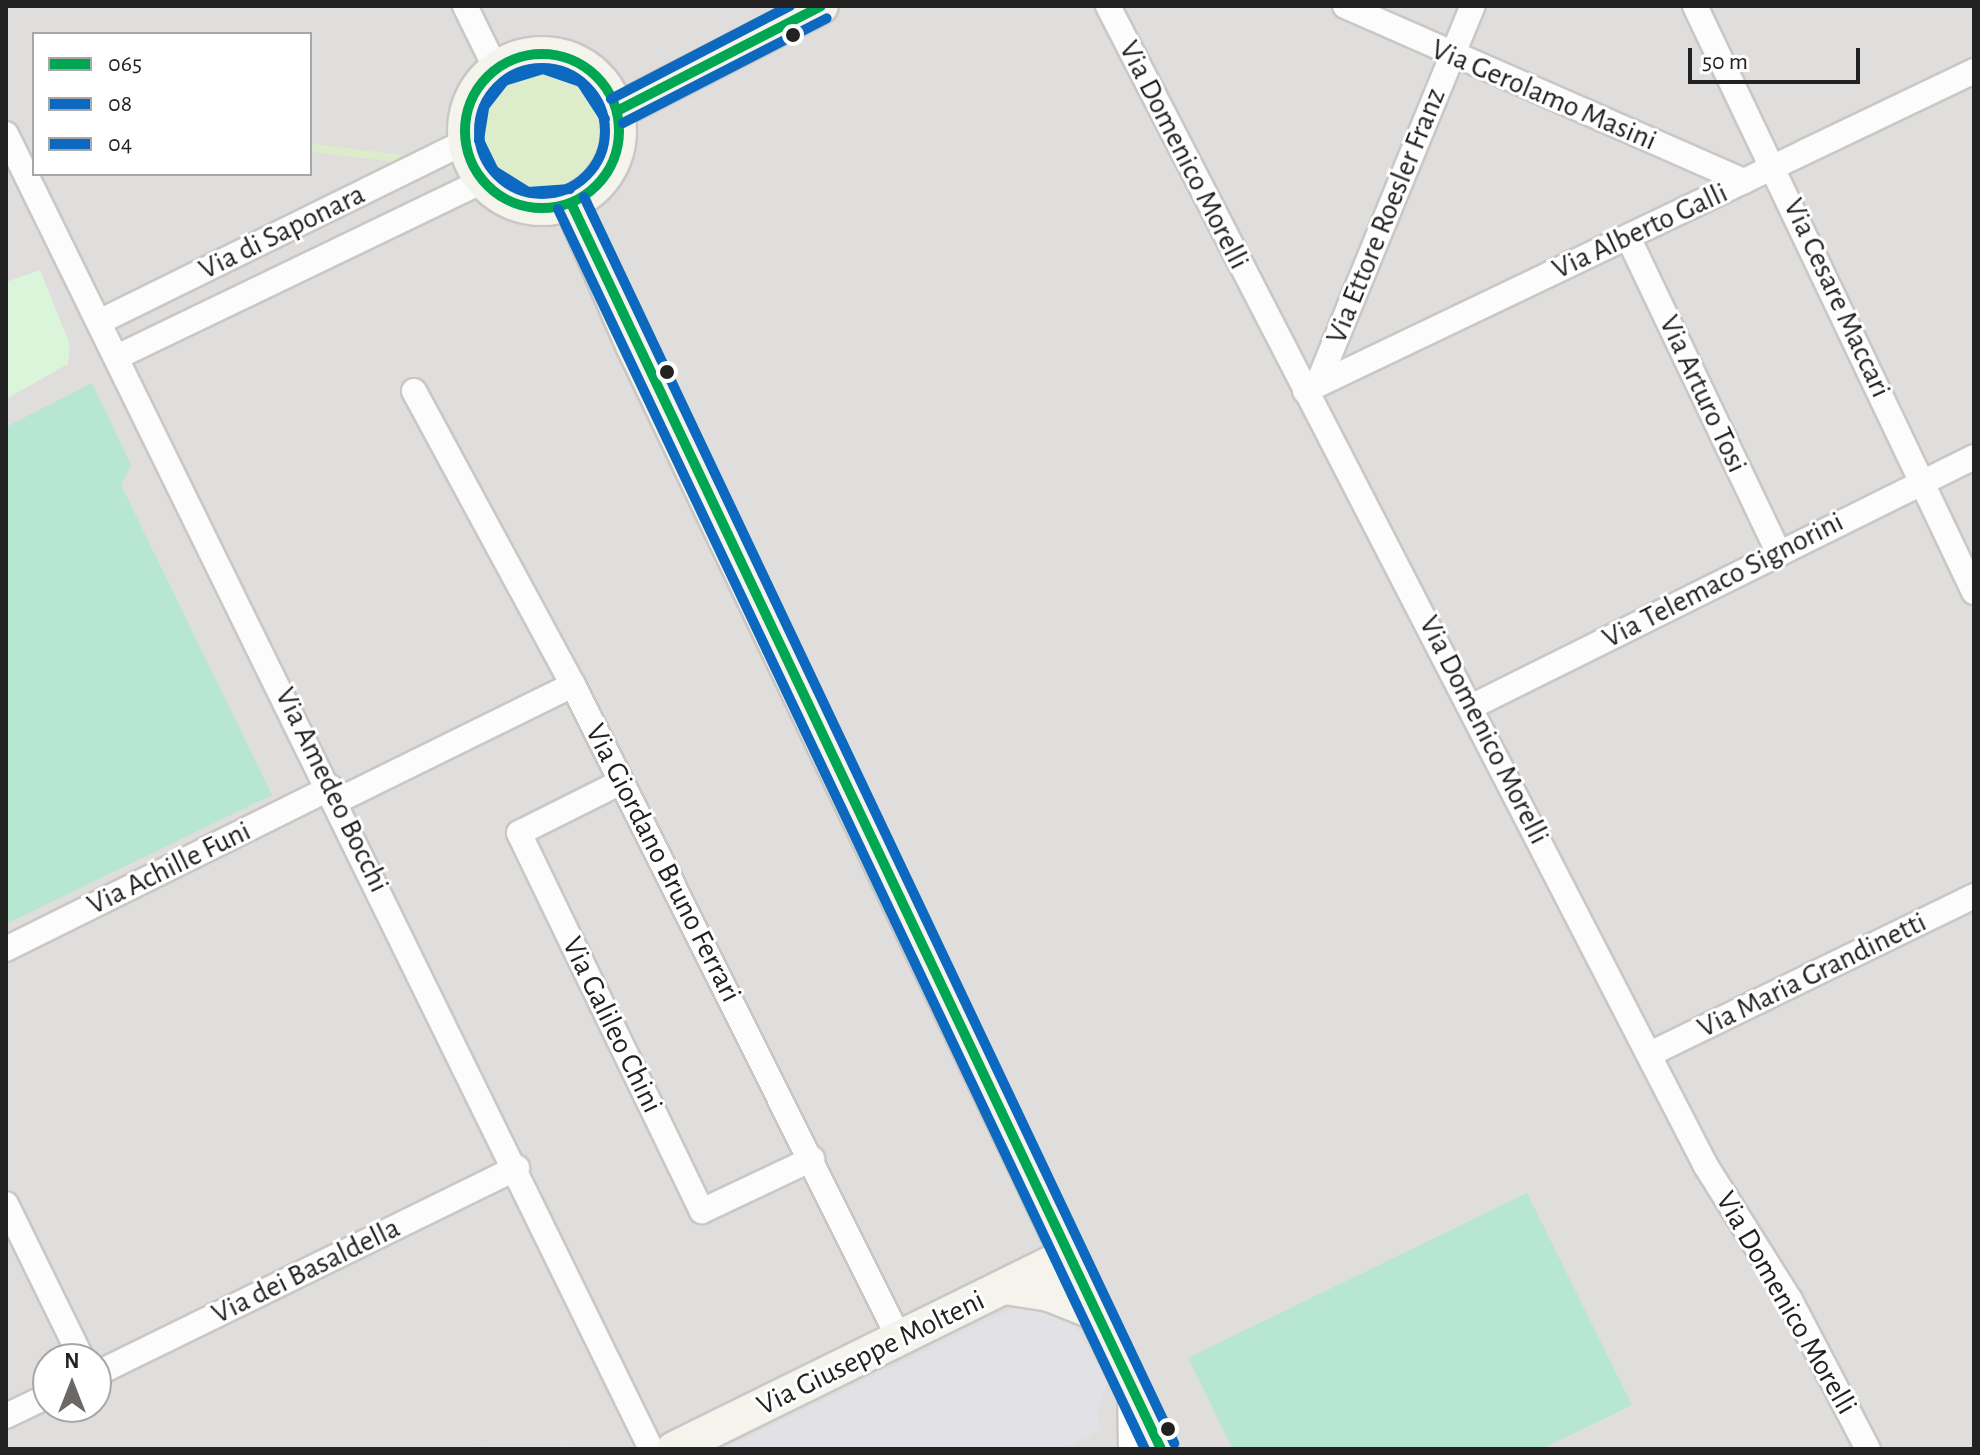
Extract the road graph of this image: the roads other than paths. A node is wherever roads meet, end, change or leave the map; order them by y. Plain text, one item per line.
1 (465, 6) edge
2 (821, 6) edge
3 (1108, 6) edge
4 (1345, 6) edge
5 (1473, 6) edge
6 (1695, 6) edge
7 (1450, 56) junction
8 (496, 69) junction
9 (1974, 71) edge
10 (617, 111) junction
11 (6, 134) edge
12 (465, 142) junction
13 (1776, 166) junction
14 (483, 181) junction
15 (1744, 181) junction
16 (571, 203) junction
17 (1628, 237) junction
18 (99, 322) junction
19 (117, 357) junction
20 (1312, 387) junction
21 (414, 391) dead end
22 (1974, 457) edge
23 (1921, 482) junction
24 (1778, 552) junction
25 (1974, 592) edge
26 (573, 685) junction
27 (1473, 706) junction
28 (621, 782) junction
29 (334, 794) junction
30 (1974, 896) edge
31 (6, 949) edge
32 (1650, 1054) junction
33 (812, 1159) junction
34 (517, 1168) junction
35 (6, 1204) edge
36 (1067, 1256) junction
37 (1005, 1287) junction
38 (1094, 1312) junction
39 (900, 1340) junction
40 (74, 1343) edge
41 (112, 1366) edge
42 (1130, 1385) junction
43 (32, 1404) edge
44 (6, 1416) edge
45 (651, 1449) edge
46 (674, 1449) edge
47 (1131, 1449) edge
48 (1161, 1449) edge
49 (1868, 1449) edge

1 - 8 street
2 - 10 street
3 - 20 street, Via Domenico Morelli
4 - 7 street, Via Gerolamo Masini
5 - 7 street, Via Ettore Roesler Franz
6 - 13 street, Via Cesare Maccari
7 - 15 street, Via Gerolamo Masini
7 - 20 street, Via Ettore Roesler Franz
8 - 10 street
8 - 12 street
9 - 13 street, Via Alberto Galli
10 - 16 street
11 - 18 street, Via Amedeo Bocchi
12 - 14 street
12 - 18 street, Via di Saponara
13 - 15 street, Via Alberto Galli
13 - 23 street, Via Cesare Maccari
14 - 16 street
14 - 19 street, Via di Saponara
15 - 17 street, Via Alberto Galli
16 - 36 street
17 - 20 street, Via Alberto Galli
17 - 24 street, Via Arturo Tosi
18 - 19 street, Via Amedeo Bocchi
19 - 29 street, Via Amedeo Bocchi
20 - 27 street, Via Domenico Morelli
21 - 26 street, Via Giordano Bruno Ferrari
22 - 23 street, Via Telemaco Signorini
23 - 24 street, Via Telemaco Signorini
23 - 25 street, Via Cesare Maccari
24 - 27 street, Via Telemaco Signorini
26 - 28 street, Via Giordano Bruno Ferrari
26 - 29 street, Via Achille Funi
27 - 32 street, Via Domenico Morelli
28 - 33 street, Via Giordano Bruno Ferrari
28 - 33 street, Via Galileo Chini
29 - 31 street, Via Achille Funi
29 - 34 street, Via Amedeo Bocchi
30 - 32 street, Via Maria Grandinetti
32 - 49 street, Via Domenico Morelli
33 - 39 street, Via Giordano Bruno Ferrari
34 - 41 street, Via dei Basaldella
34 - 45 street, Via Amedeo Bocchi
35 - 40 street
36 - 37 street, Via Giuseppe Molteni
36 - 38 street
37 - 38 street
37 - 39 street, Via Giuseppe Molteni
38 - 42 street
39 - 46 street, Via Giuseppe Molteni
42 - 47 street
42 - 48 street
43 - 44 street

